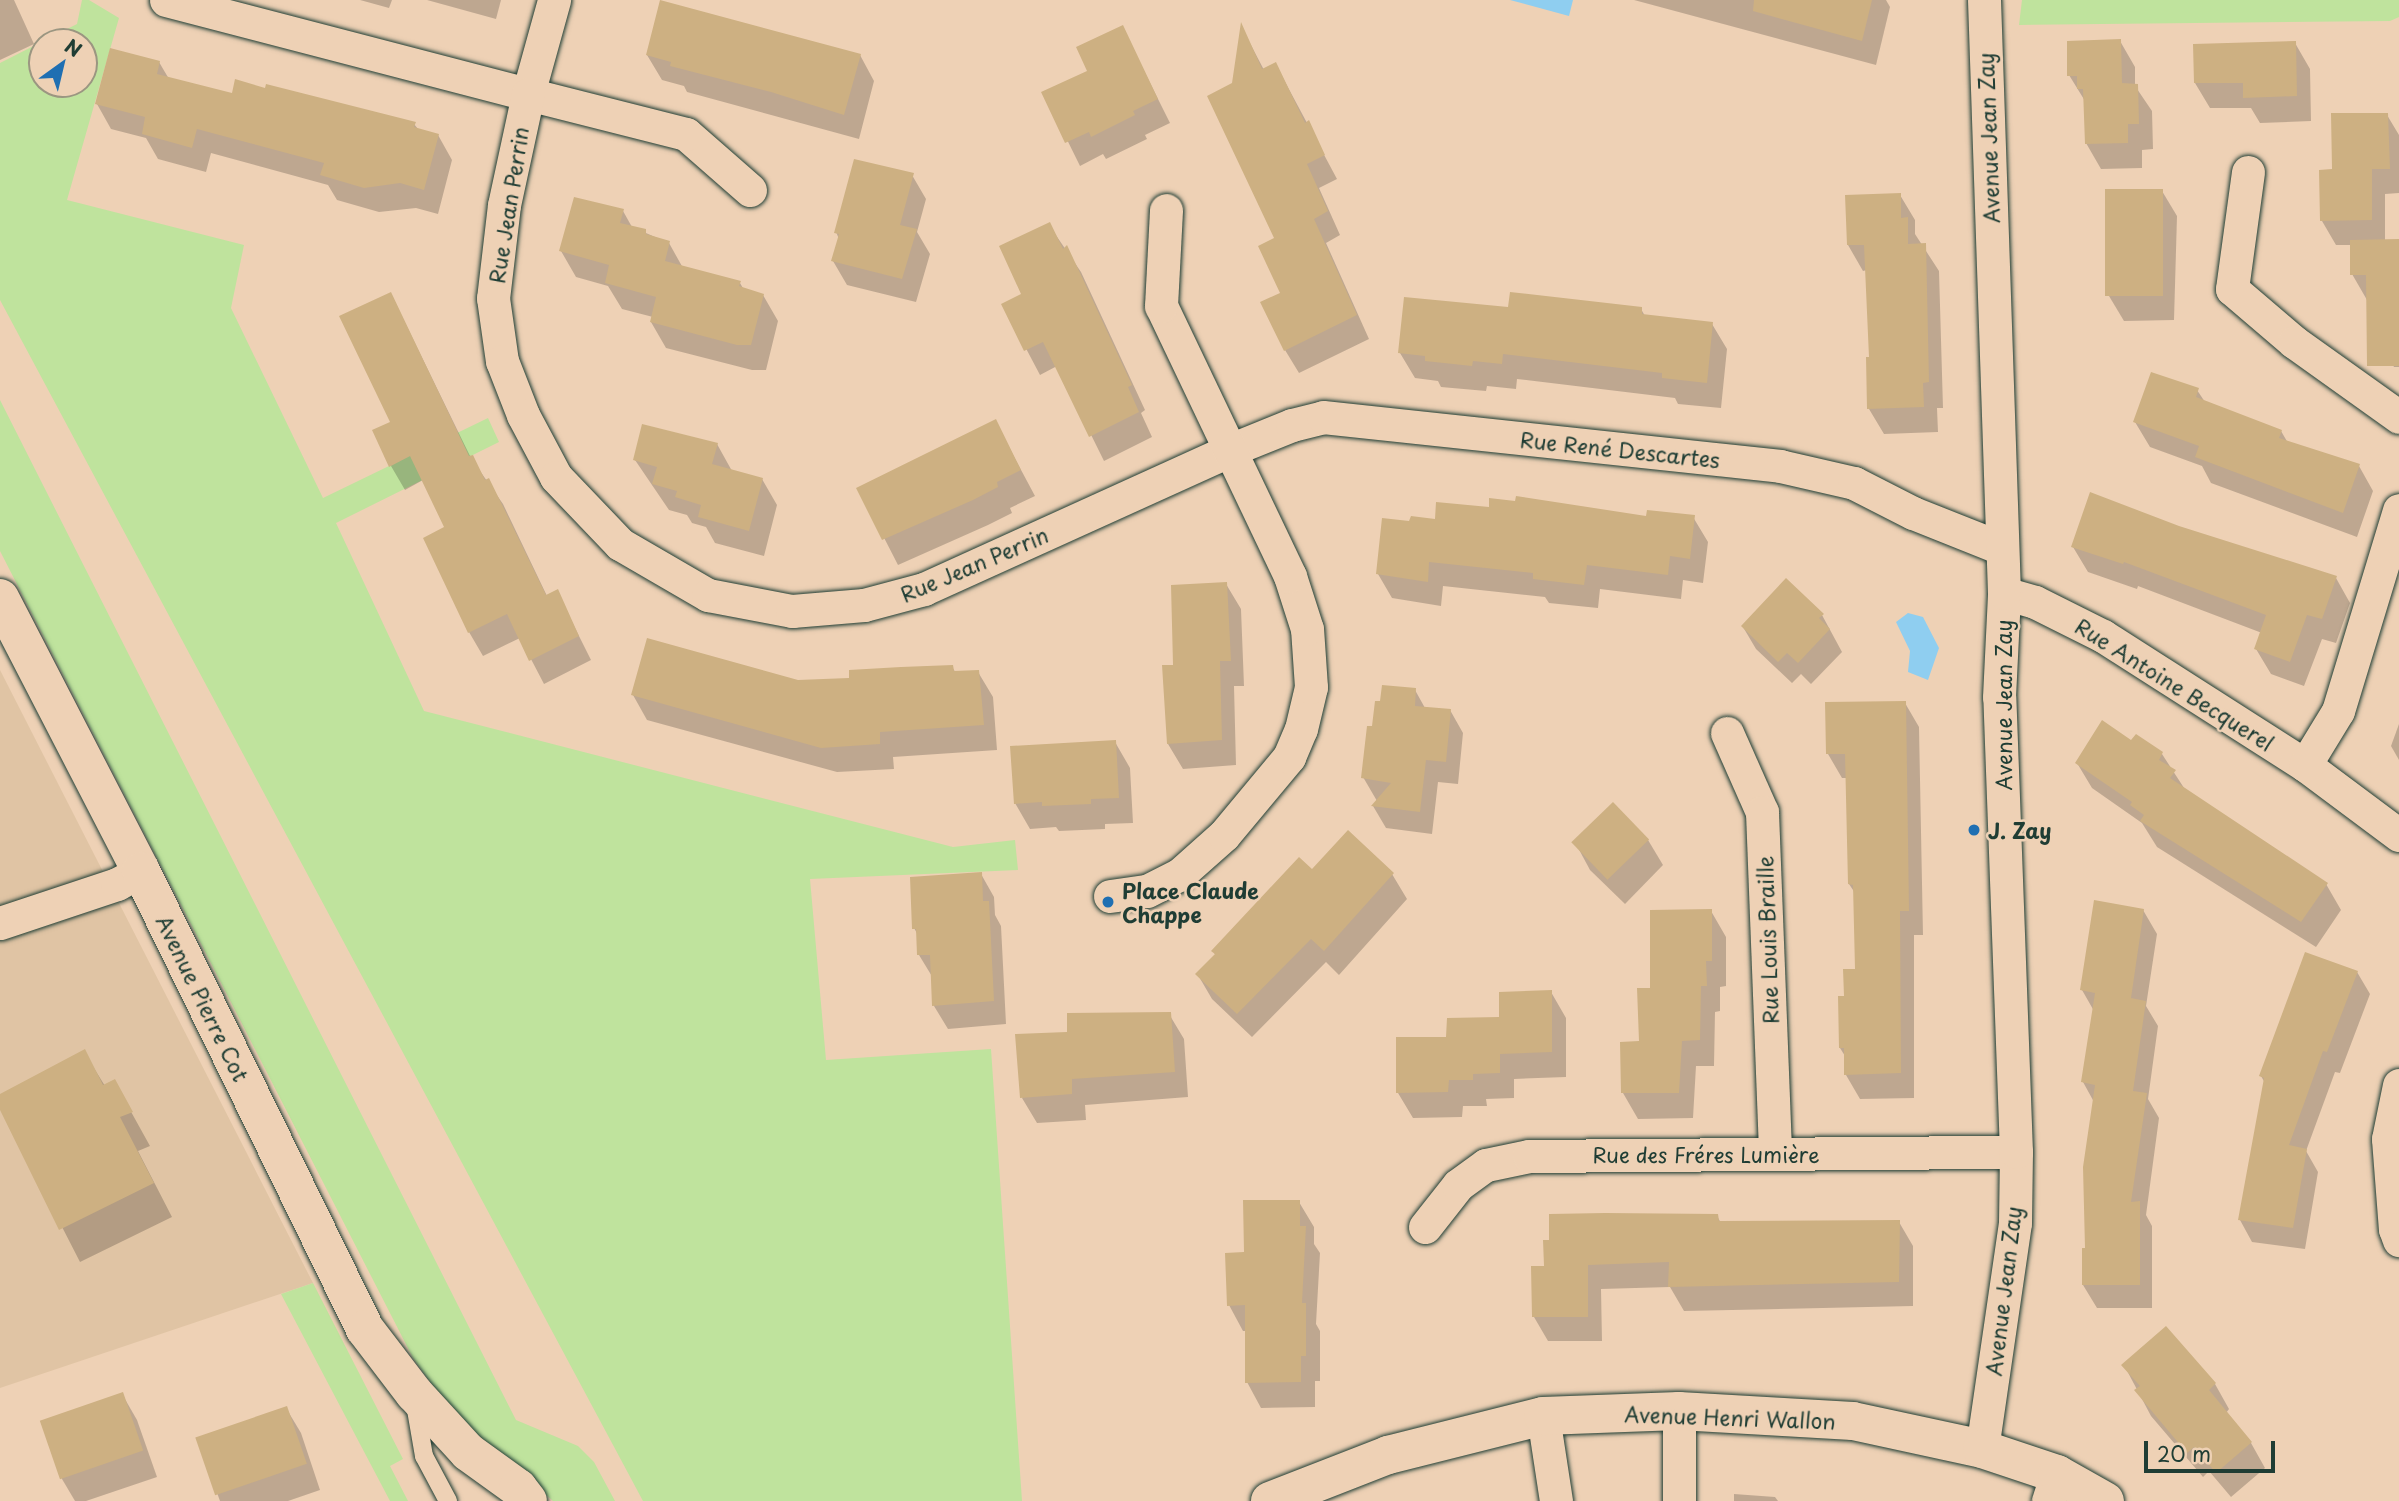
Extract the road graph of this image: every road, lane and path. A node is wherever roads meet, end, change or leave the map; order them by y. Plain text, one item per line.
1 (166, 0) edge
2 (554, 0) edge
3 (1984, 0) edge
4 (528, 94) junction
5 (2248, 172) dead end
6 (750, 190) dead end
7 (1166, 210) dead end
8 (2399, 417) edge
9 (1230, 450) junction
10 (2399, 510) edge
11 (2001, 548) junction
12 (2004, 593) junction
13 (0, 598) edge
14 (1727, 733) dead end
15 (2305, 765) junction
16 (2399, 835) edge
17 (141, 871) junction
18 (1110, 896) dead end
19 (0, 923) edge
20 (2399, 1085) edge
21 (2016, 1152) junction
22 (1775, 1154) junction
23 (1425, 1227) dead end
24 (2399, 1240) edge
25 (414, 1394) junction
26 (1679, 1411) junction
27 (1544, 1416) junction
28 (1982, 1449) junction
29 (2052, 1487) edge
30 (447, 1501) edge
31 (528, 1501) edge
32 (1270, 1501) edge
33 (1556, 1501) edge
34 (1679, 1501) edge
35 (2105, 1501) edge

1 - 4 street
2 - 4 street, Rue Jean Perrin
3 - 11 street, Avenue Jean Zay
4 - 6 street
4 - 9 street, Rue Jean Perrin
5 - 8 street
7 - 9 street
9 - 11 street, Rue René Descartes
9 - 18 street
10 - 15 street
11 - 12 street, Avenue Jean Zay
12 - 15 street, Rue Antoine Becquerel
12 - 21 street, Avenue Jean Zay
13 - 17 street, Avenue Pierre Cot
14 - 22 street, Rue Louis Braille
15 - 16 street, Rue Antoine Becquerel
17 - 19 street
17 - 25 street, Avenue Pierre Cot
20 - 24 street
21 - 22 street, Rue des Fréres Lumière
21 - 28 street, Avenue Jean Zay
22 - 23 street, Rue des Fréres Lumière
25 - 30 lane, Avenue Pierre Cot
25 - 31 street, Avenue Pierre Cot
26 - 27 street, Avenue Henri Wallon
26 - 28 street, Avenue Henri Wallon
26 - 34 street
27 - 32 street, Avenue Henri Wallon
27 - 33 street
28 - 29 street, Avenue Henri Wallon
29 - 35 street, Avenue Henri Wallon

